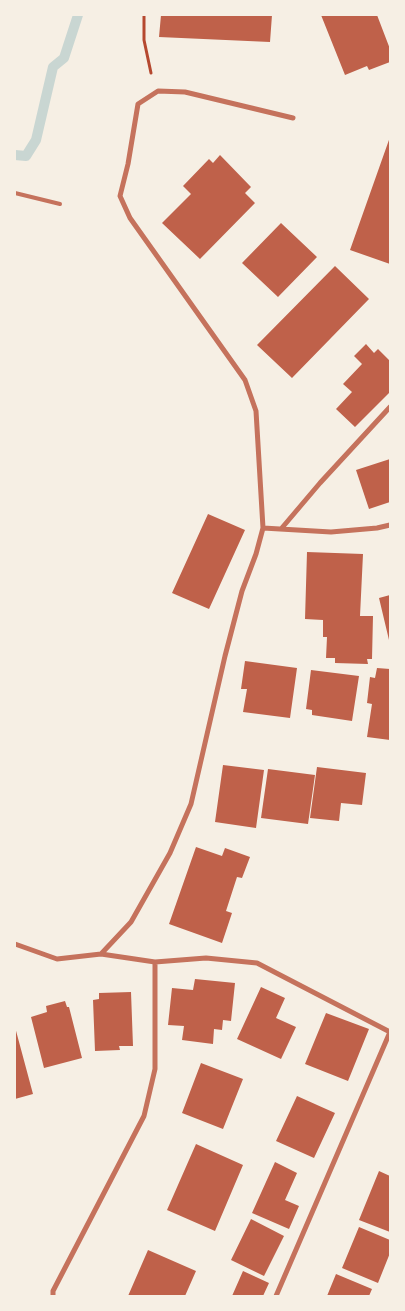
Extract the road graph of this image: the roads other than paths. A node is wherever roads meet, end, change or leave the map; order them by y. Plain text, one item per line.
1 (293, 118) dead end
2 (15, 194) edge
3 (60, 204) dead end
4 (390, 407) edge
5 (390, 525) edge
6 (263, 528) junction
7 (281, 529) junction
8 (15, 944) edge
9 (101, 954) junction
10 (155, 962) junction
11 (390, 1032) edge
12 (53, 1296) edge
13 (276, 1296) edge

1 - 6 street
2 - 3 lane
4 - 7 street
5 - 7 street
6 - 7 street
6 - 9 street
8 - 9 street
9 - 10 street
10 - 11 street
10 - 12 street
11 - 13 street

